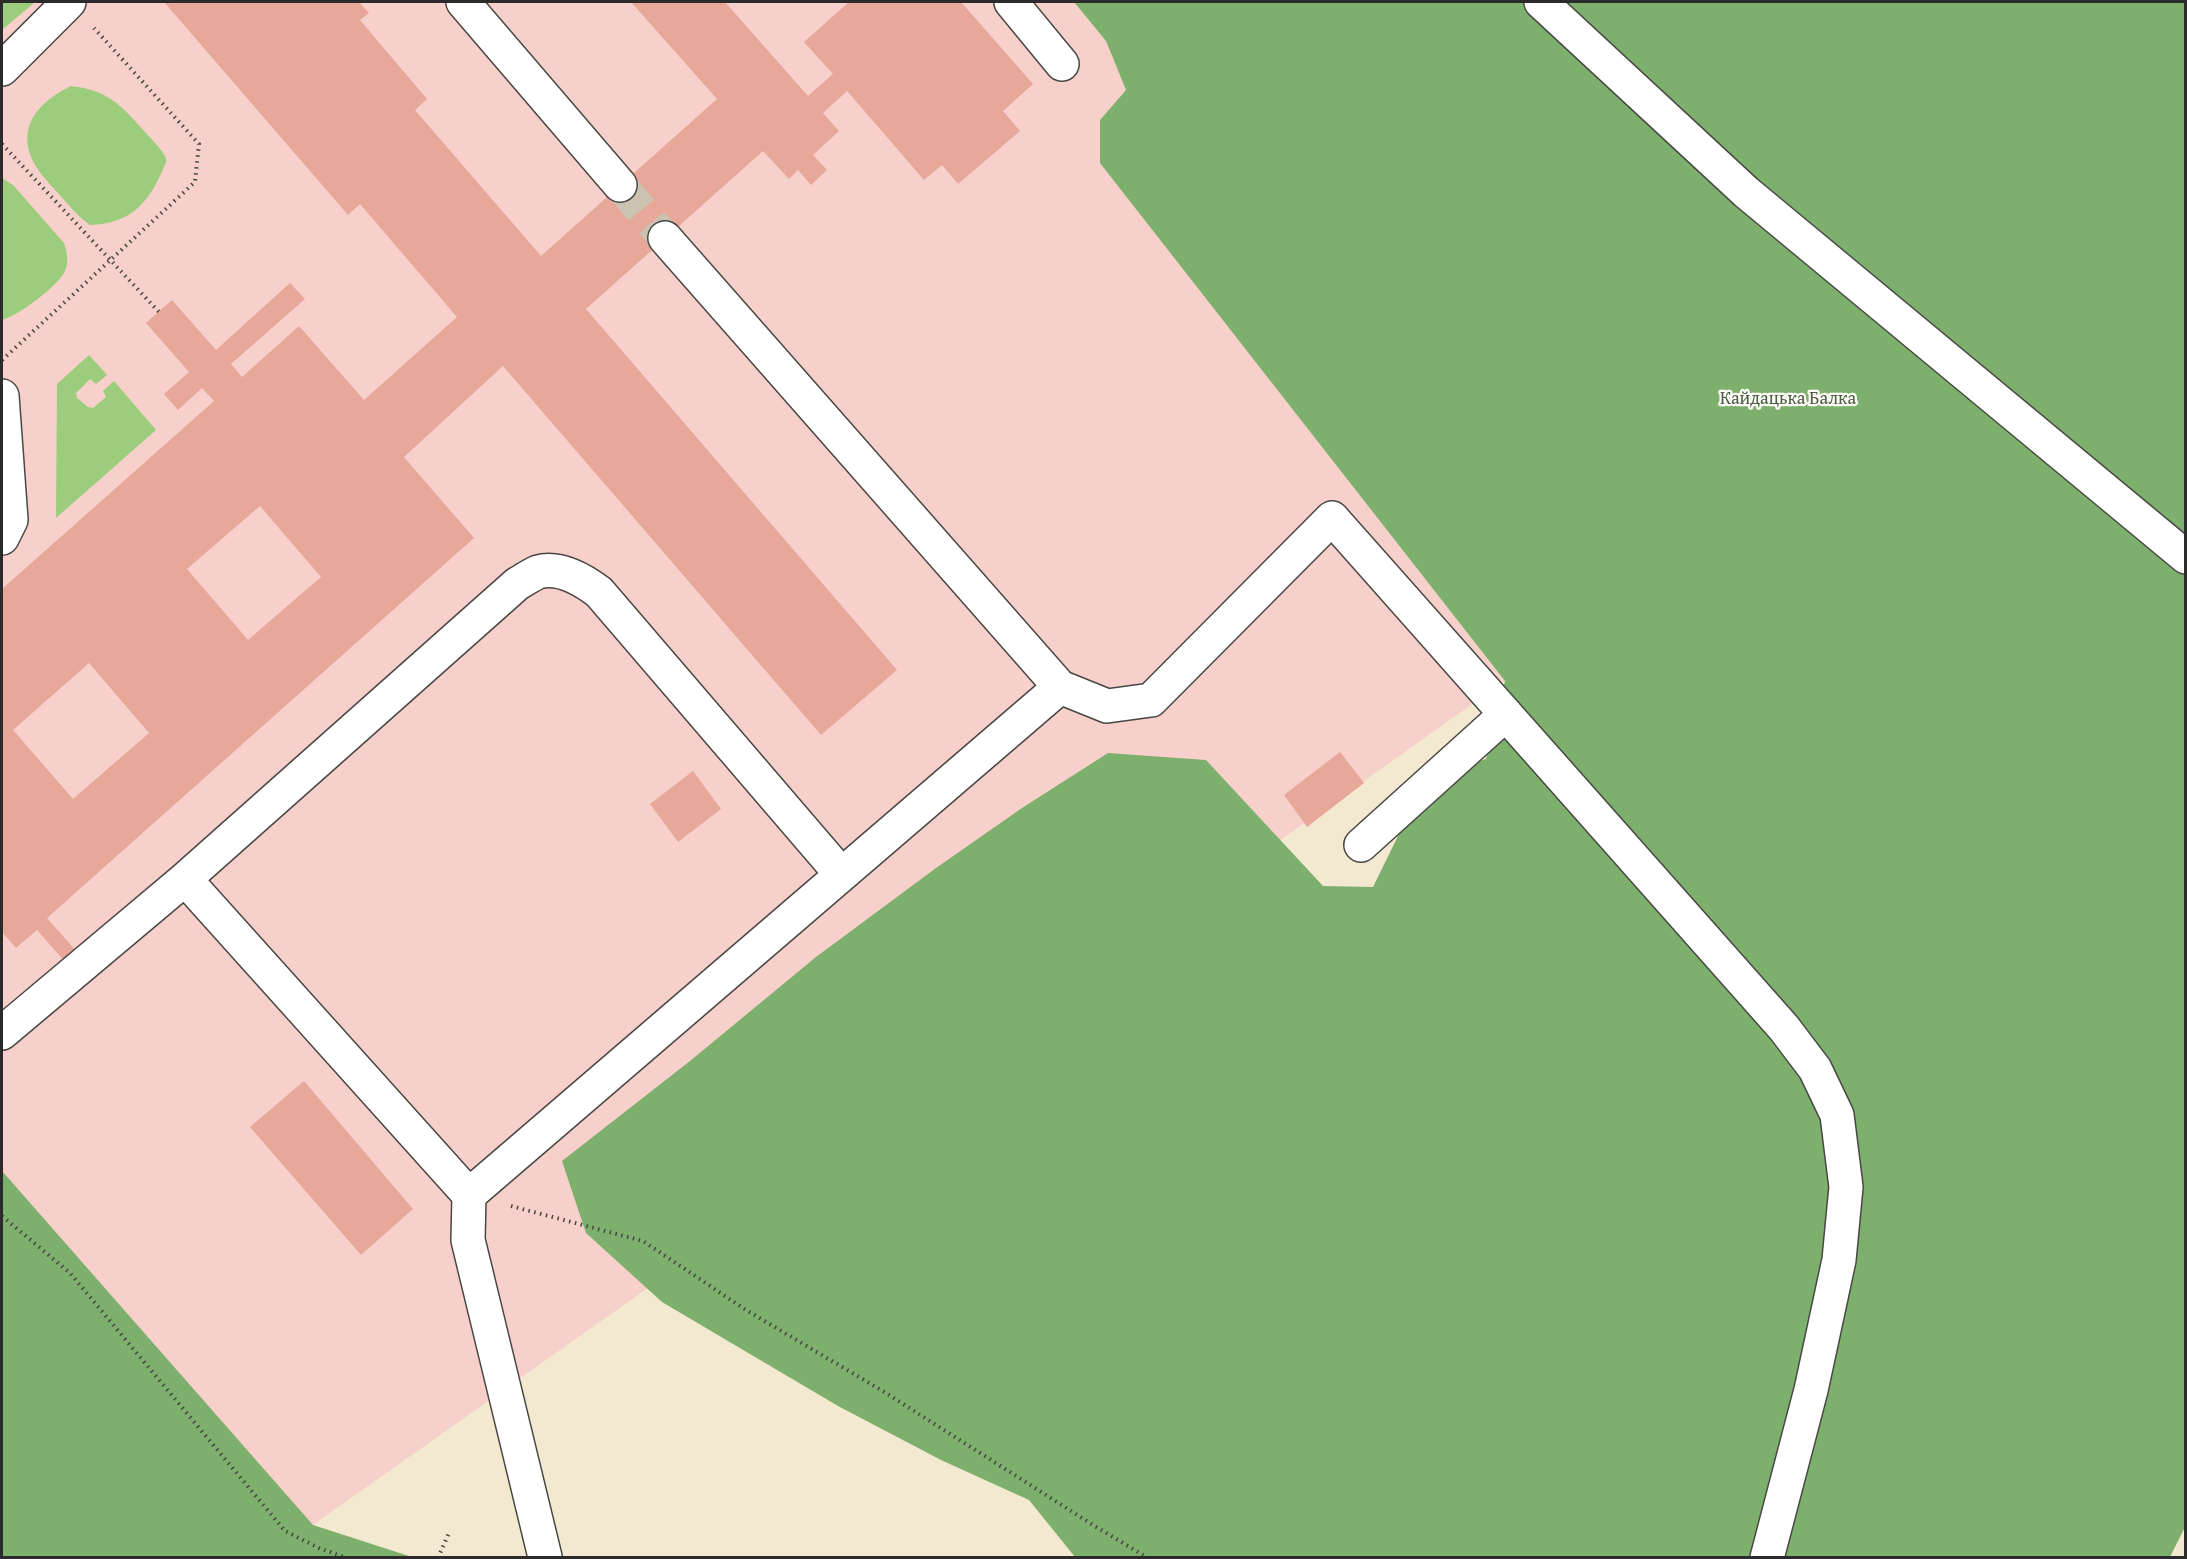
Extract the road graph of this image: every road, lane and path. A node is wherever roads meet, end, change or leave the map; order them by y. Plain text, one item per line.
1 (69, 2) edge
2 (463, 2) edge
3 (1011, 2) edge
4 (1540, 2) edge
5 (92, 27) dead end
6 (1062, 64) dead end
7 (2, 69) edge
8 (2, 144) edge
9 (620, 185) tunnel mouth
10 (665, 238) tunnel mouth
11 (111, 261) junction
12 (159, 312) dead end
13 (2, 360) edge
14 (2, 396) edge
15 (2, 538) edge
16 (2186, 557) edge
17 (1060, 687) junction
18 (1506, 714) junction
19 (1361, 845) dead end
20 (841, 874) junction
21 (185, 879) junction
22 (2, 1033) edge
23 (469, 1195) junction
24 (2, 1216) edge
25 (449, 1533) dead end
26 (347, 1557) edge
27 (438, 1557) edge
28 (545, 1557) edge
29 (1148, 1557) edge
30 (1767, 1557) edge

1 - 7 lane
2 - 9 lane
3 - 6 lane
4 - 16 lane
5 - 11 path
8 - 11 path
10 - 17 lane
11 - 12 path
11 - 13 path
14 - 15 lane
17 - 18 lane
17 - 20 lane
18 - 19 lane
18 - 30 lane
20 - 21 lane
20 - 23 lane
21 - 22 lane
21 - 23 lane
23 - 28 lane
23 - 29 path
24 - 26 path
25 - 27 path

